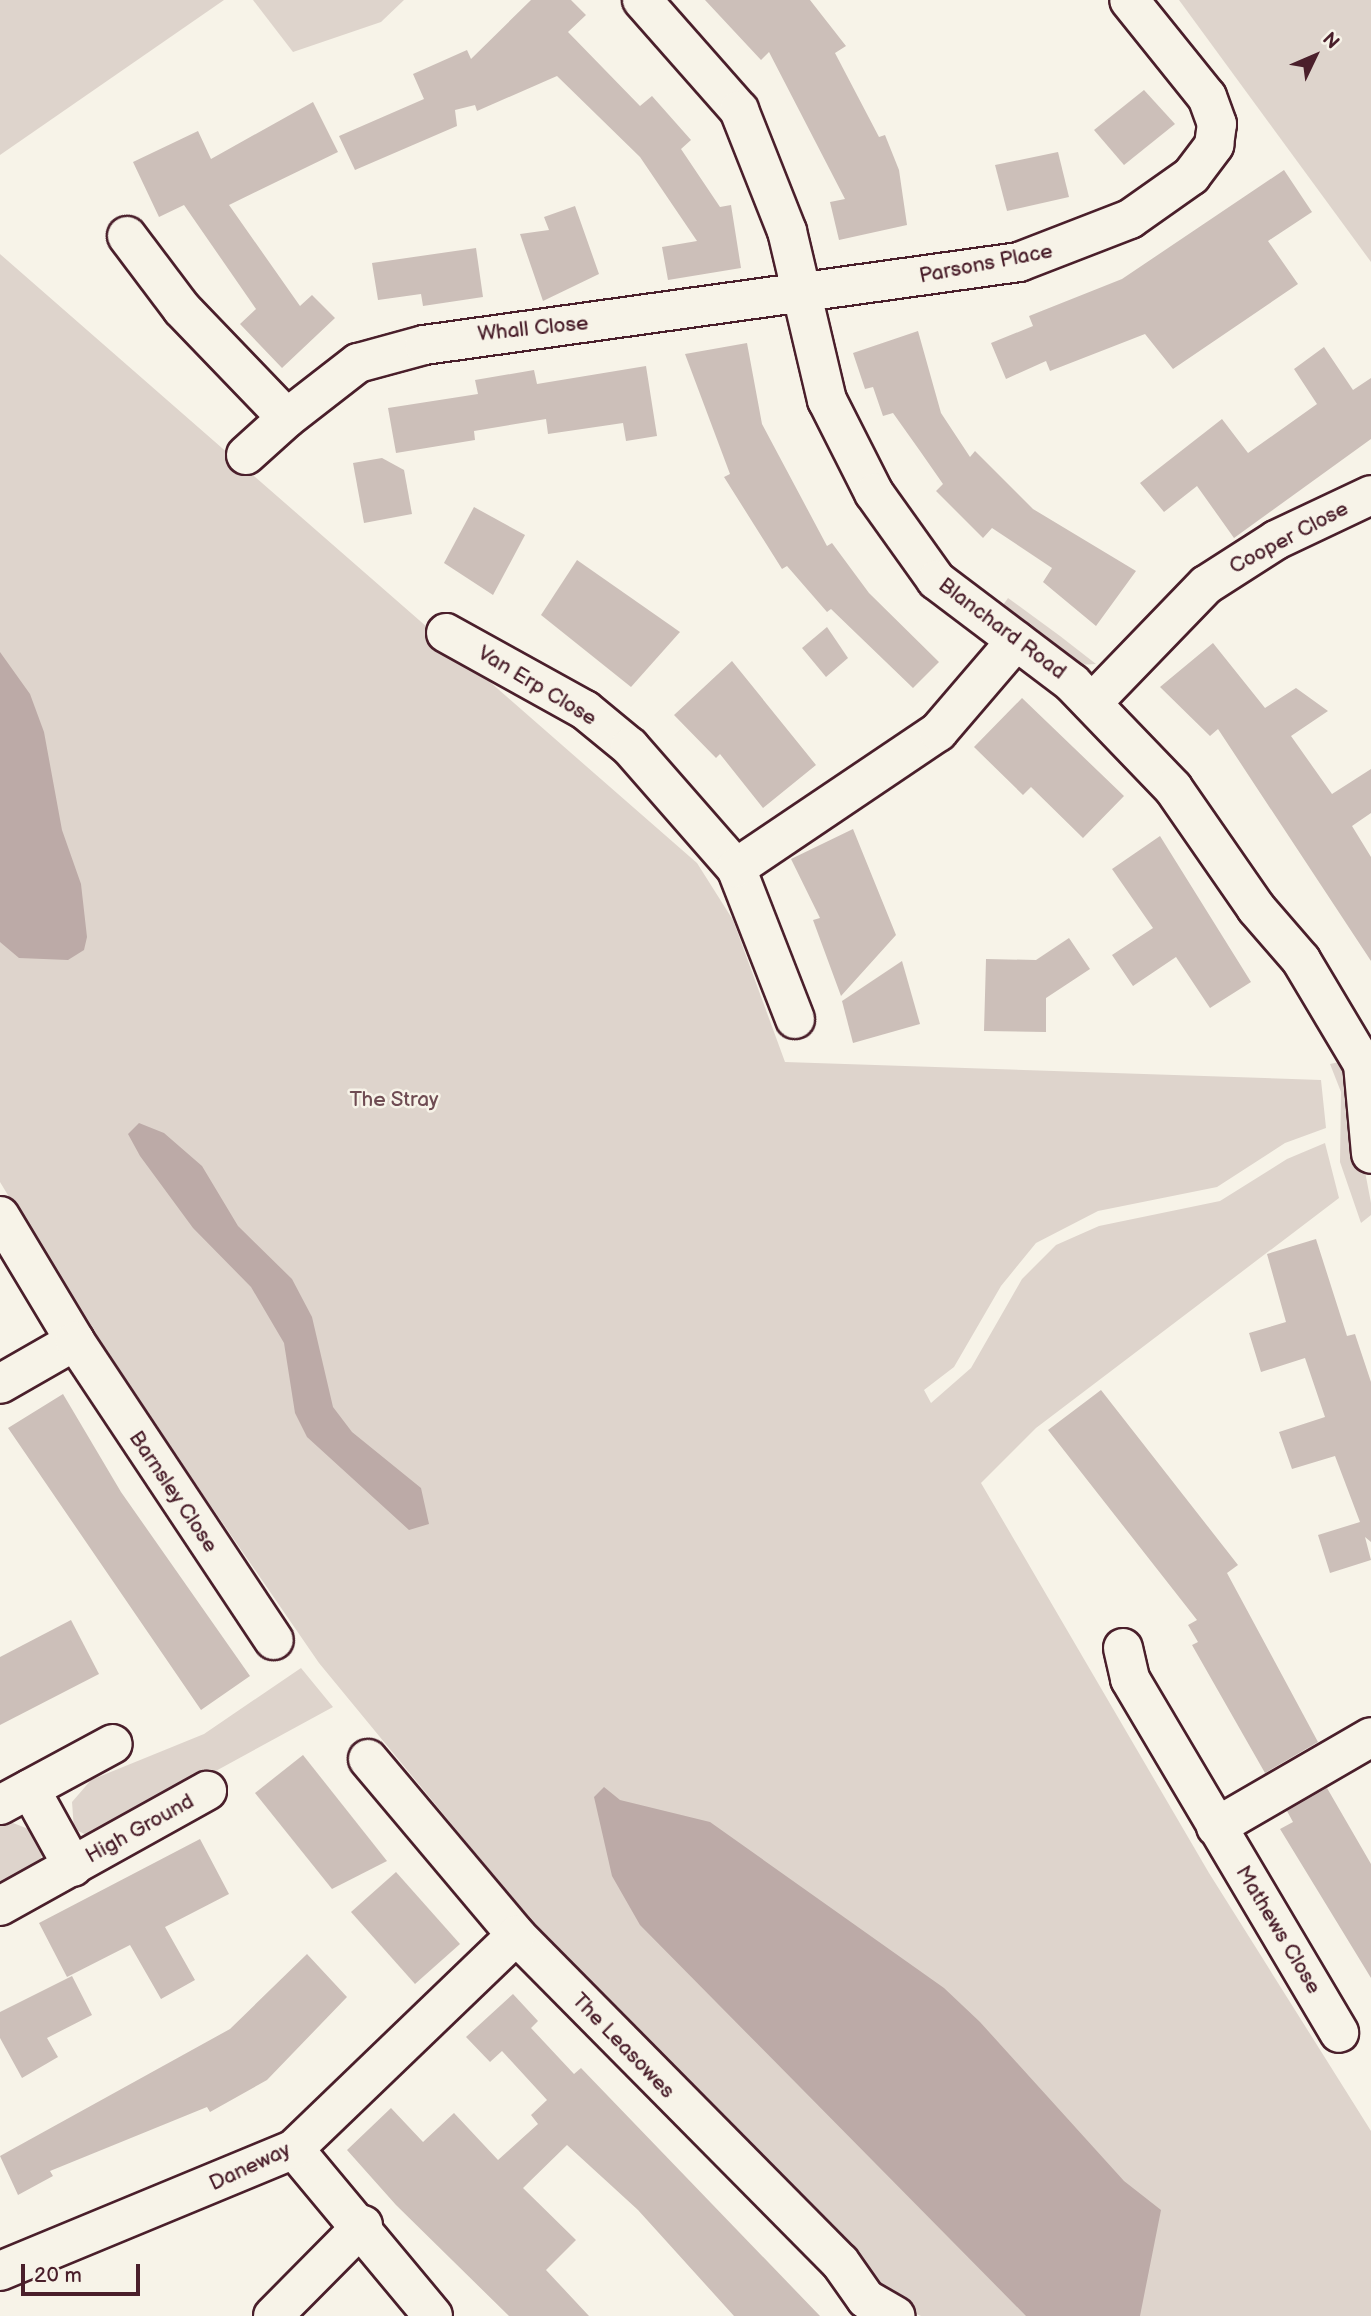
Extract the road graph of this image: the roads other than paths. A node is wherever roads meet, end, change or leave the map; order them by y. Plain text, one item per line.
1 (642, 0) edge
2 (1129, 0) edge
3 (127, 236) dead end
4 (800, 292) junction
5 (287, 418) junction
6 (247, 455) dead end
7 (1371, 495) edge
8 (446, 633) dead end
9 (1016, 641) junction
10 (1092, 703) junction
11 (736, 868) junction
12 (795, 1018) dead end
13 (1371, 1154) edge
14 (0, 1216) edge
15 (75, 1342) junction
16 (0, 1384) edge
17 (274, 1640) dead end
18 (1123, 1648) dead end
19 (1371, 1737) edge
20 (113, 1744) dead end
21 (368, 1759) dead end
22 (207, 1791) dead end
23 (15, 1797) edge
24 (1216, 1826) junction
25 (73, 1867) junction
26 (0, 1906) edge
27 (516, 1935) junction
28 (1339, 2033) dead end
29 (294, 2149) junction
30 (363, 2225) junction
31 (0, 2271) edge
32 (273, 2316) edge
33 (433, 2316) edge
34 (895, 2316) edge

1 - 4 street, Blanchard Road
2 - 4 street, Parsons Place
3 - 5 street
4 - 5 street, Whall Close
4 - 9 street, Blanchard Road
5 - 6 street, Whall Close
7 - 10 street, Cooper Close
8 - 11 street, Van Erp Close
9 - 10 street, Blanchard Road
9 - 11 street
10 - 13 street, Blanchard Road
11 - 12 street, Van Erp Close
14 - 15 street, Barnsley Close
15 - 16 street
15 - 17 street, Barnsley Close
18 - 24 street, Mathews Close
19 - 24 street
20 - 23 street, High Ground
21 - 27 street, The Leasowes
22 - 25 street, High Ground
23 - 25 street, High Ground
24 - 28 street, Mathews Close
25 - 26 street, High Ground
27 - 29 street, Daneway
27 - 34 street, The Leasowes
29 - 30 street
29 - 31 street, Daneway
30 - 32 street
30 - 33 street

